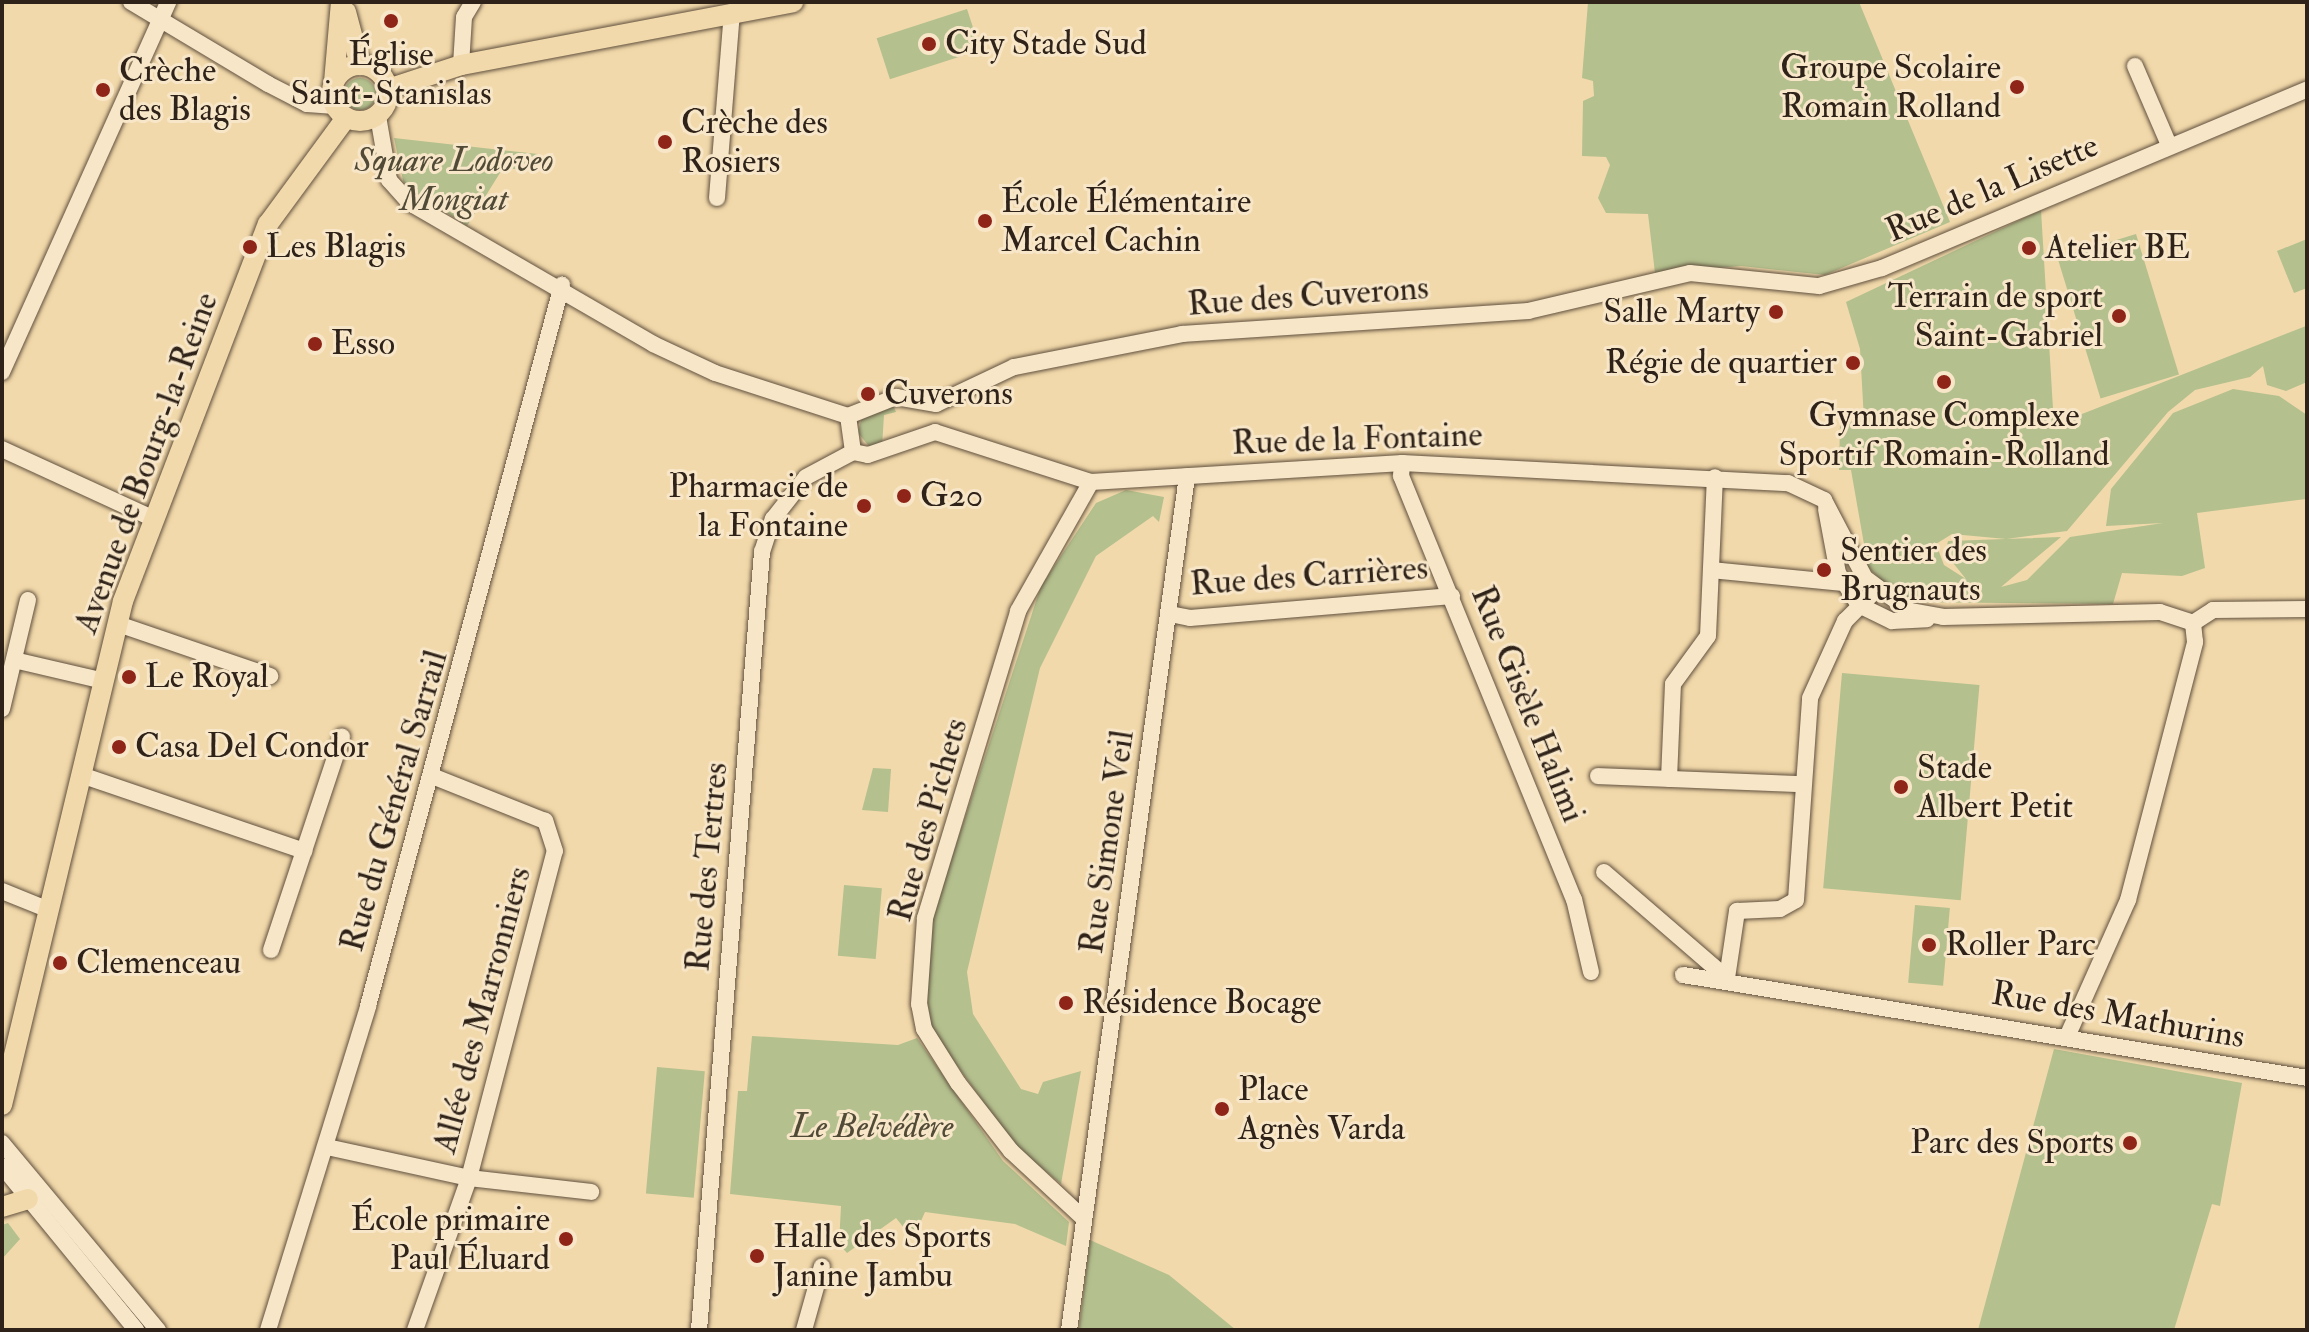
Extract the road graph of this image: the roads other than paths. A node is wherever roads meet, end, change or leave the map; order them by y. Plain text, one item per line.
1 (131, 2) edge
2 (168, 2) edge
3 (343, 2) edge
4 (473, 2) edge
5 (793, 2) edge
6 (732, 13) junction
7 (160, 19) junction
8 (360, 65) junction
9 (461, 65) junction
10 (2135, 66) dead end
11 (334, 82) junction
12 (388, 89) junction
13 (2307, 89) edge
14 (340, 112) junction
15 (378, 116) junction
16 (2169, 145) junction
17 (717, 198) dead end
18 (1690, 273) joint
19 (562, 285) junction
20 (2, 372) edge
21 (936, 404) junction
22 (848, 416) junction
23 (935, 432) junction
24 (2, 449) edge
25 (853, 452) junction
26 (1402, 463) junction
27 (1187, 476) junction
28 (1715, 477) junction
29 (1091, 482) junction
30 (1824, 500) junction
31 (154, 519) junction
32 (1711, 570) junction
33 (1843, 583) junction
34 (1876, 590) junction
35 (1452, 596) junction
36 (28, 600) dead end
37 (1859, 605) junction
38 (2307, 609) edge
39 (1170, 614) junction
40 (1943, 617) junction
41 (2193, 623) junction
42 (118, 624) junction
43 (14, 660) junction
44 (270, 676) dead end
45 (104, 681) junction
46 (2, 709) edge
47 (342, 737) dead end
48 (81, 775) junction
49 (432, 776) junction
50 (1598, 776) dead end
51 (1669, 779) junction
52 (1801, 784) junction
53 (304, 851) junction
54 (1604, 872) dead end
55 (2, 891) edge
56 (49, 910) junction
57 (271, 950) dead end
58 (1591, 972) dead end
59 (1683, 975) dead end
60 (1727, 978) junction
61 (2067, 1037) junction
62 (10, 1043) edge
63 (2307, 1078) edge
64 (2, 1105) edge
65 (2, 1143) edge
66 (327, 1147) junction
67 (2, 1166) edge
68 (469, 1178) junction
69 (591, 1192) dead end
70 (28, 1199) junction
71 (2, 1207) edge
72 (1081, 1216) junction
73 (822, 1266) dead end
74 (136, 1330) edge
75 (158, 1330) edge
76 (268, 1330) edge
77 (415, 1330) edge
78 (699, 1330) edge
79 (804, 1330) edge
80 (1069, 1330) edge

1 - 7 street
2 - 7 street
3 - 8 main road
3 - 11 main road
4 - 9 street
5 - 6 main road
6 - 9 main road
6 - 17 street
7 - 14 street
7 - 20 street
8 - 11 main road
8 - 12 main road
9 - 12 main road
10 - 16 street
11 - 14 main road
12 - 15 main road
13 - 16 street, Rue de la Lisette
14 - 15 main road
14 - 31 main road, Avenue de Bourg-la-Reine
15 - 19 street
16 - 18 street, Rue de la Lisette
18 - 21 street, Rue des Cuverons
19 - 22 street
19 - 49 street, Rue du Général Sarrail
21 - 22 street
21 - 23 street
22 - 25 street
23 - 25 street
23 - 29 street, Rue de la Fontaine
24 - 31 street
25 - 78 street, Rue des Tertres
26 - 27 street, Rue de la Fontaine
26 - 28 street, Rue de la Fontaine
26 - 35 street, Rue Gisèle Halimi
27 - 29 street, Rue de la Fontaine
27 - 39 street, Rue Simone Veil
28 - 30 street, Rue de la Fontaine
28 - 32 street
29 - 72 street, Rue des Pichets
30 - 33 street
30 - 34 street
31 - 42 main road, Avenue de Bourg-la-Reine
32 - 33 street
32 - 51 street
33 - 37 street
34 - 37 street
34 - 40 street
35 - 39 street, Rue des Carrières
35 - 58 street, Rue Gisèle Halimi
36 - 43 street
37 - 40 street
37 - 52 street
38 - 41 street
39 - 72 street, Rue Simone Veil
40 - 41 street
41 - 61 street
42 - 44 street
42 - 45 main road, Avenue de Bourg-la-Reine
43 - 45 street
43 - 46 street
45 - 48 main road, Avenue de Bourg-la-Reine
47 - 53 street
48 - 53 street
48 - 56 main road, Avenue de Bourg-la-Reine
49 - 66 street, Rue du Général Sarrail
49 - 68 street, Allée des Marronniers
50 - 51 street
51 - 52 street
52 - 60 street
53 - 57 street
54 - 60 street
55 - 56 street
56 - 62 main road, Avenue de Bourg-la-Reine
59 - 60 street, Rue des Mathurins
60 - 61 street, Rue des Mathurins
61 - 63 street, Rue des Mathurins
62 - 64 main road, Avenue de Bourg-la-Reine
65 - 75 street
66 - 68 street
66 - 76 street, Rue du Général Sarrail
67 - 70 street
68 - 69 street
68 - 77 street, Allée des Marronniers
70 - 71 main road
70 - 74 street
72 - 80 street
73 - 79 street

